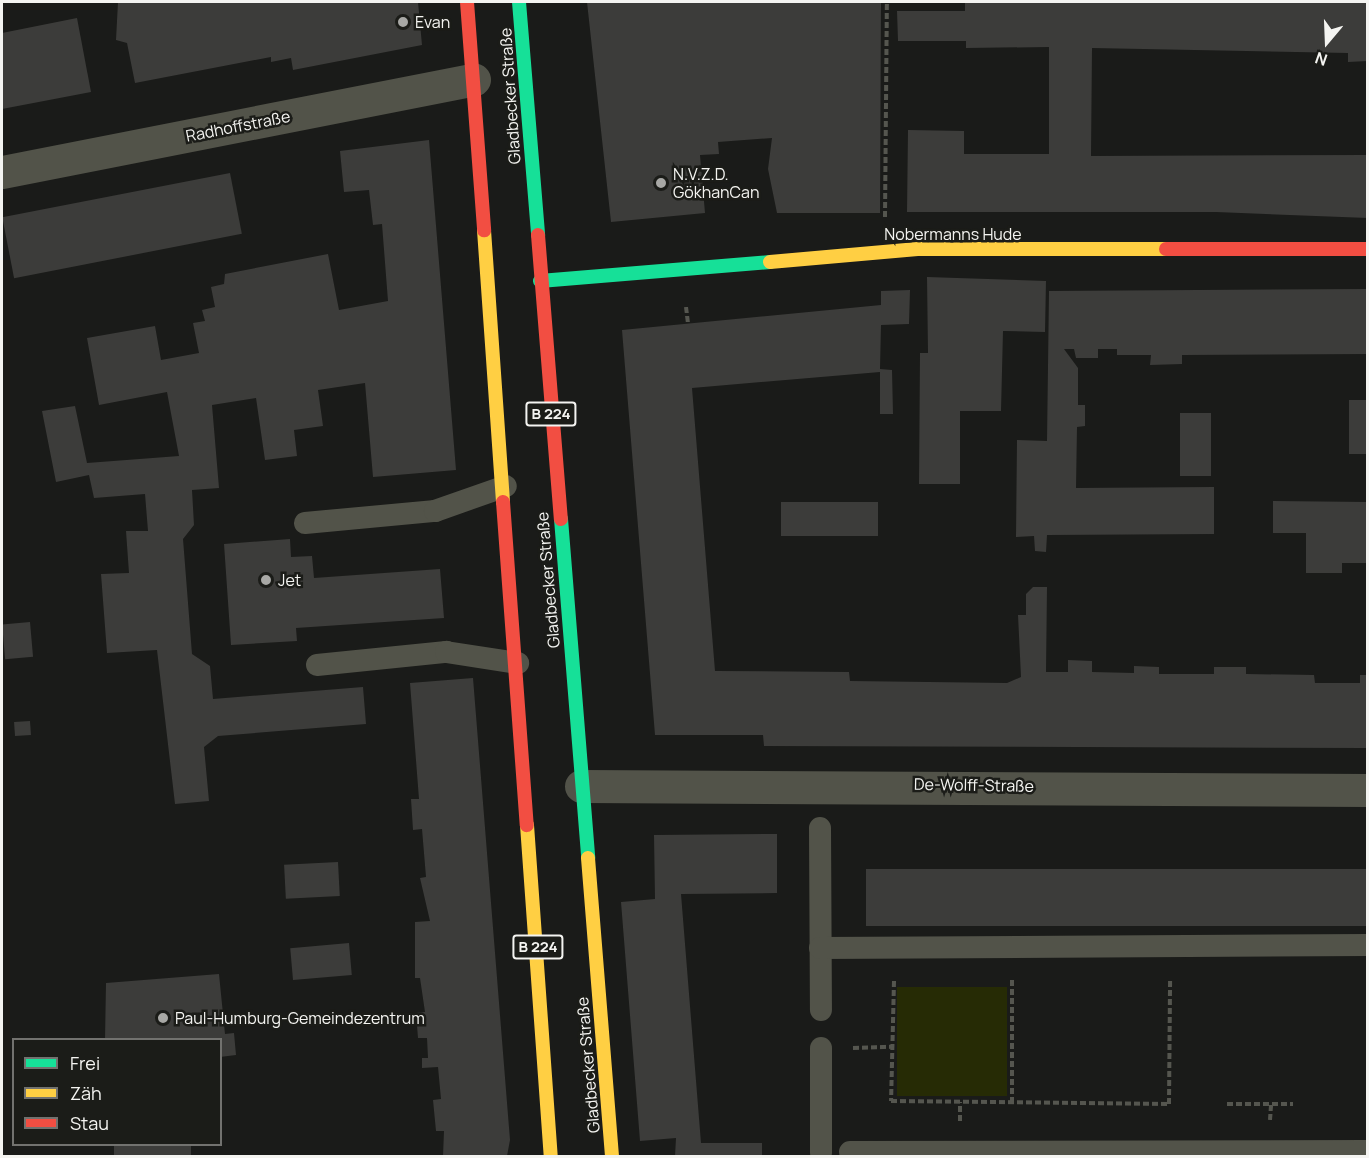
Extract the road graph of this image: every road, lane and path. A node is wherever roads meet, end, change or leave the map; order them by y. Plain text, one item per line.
1 (467, 2) edge
2 (519, 2) edge
3 (887, 2) edge
4 (474, 79) junction
5 (2, 172) edge
6 (885, 219) dead end
7 (1368, 249) edge
8 (540, 280) junction
9 (685, 297) dead end
10 (688, 324) dead end
11 (506, 486) junction
12 (305, 523) dead end
13 (518, 663) junction
14 (317, 665) dead end
15 (581, 786) junction
16 (1368, 790) edge
17 (820, 828) dead end
18 (1368, 945) edge
19 (1171, 946) junction
20 (1013, 947) junction
21 (820, 948) junction
22 (1002, 979) dead end
23 (1012, 979) junction
24 (903, 981) dead end
25 (821, 1010) dead end
26 (891, 1047) junction
27 (821, 1048) dead end
28 (854, 1048) dead end
29 (1012, 1103) junction
30 (1227, 1104) dead end
31 (1293, 1104) dead end
32 (1368, 1151) edge
33 (850, 1152) dead end
34 (821, 1153) dead end
35 (551, 1156) edge
36 (612, 1156) edge

1 - 4 main road, Gladbecker Straße / B 224
2 - 8 main road, Gladbecker Straße / B 224
3 - 6 path
4 - 5 street, Radhoffstraße
4 - 11 main road, Gladbecker Straße / B 224
7 - 8 main road, Nobermanns Hude
8 - 15 main road, Gladbecker Straße / B 224
9 - 10 path
11 - 12 lane
11 - 13 main road, Gladbecker Straße / B 224
13 - 14 lane
13 - 35 main road, Gladbecker Straße / B 224
15 - 16 street, De-Wolff-Straße
15 - 36 main road, Gladbecker Straße / B 224
17 - 21 lane
18 - 19 lane
19 - 20 lane
19 - 29 path
20 - 21 lane
20 - 23 path
21 - 25 lane
22 - 23 path
23 - 29 path
24 - 26 path
26 - 28 path
26 - 29 path
27 - 34 lane
30 - 31 path
32 - 33 lane

